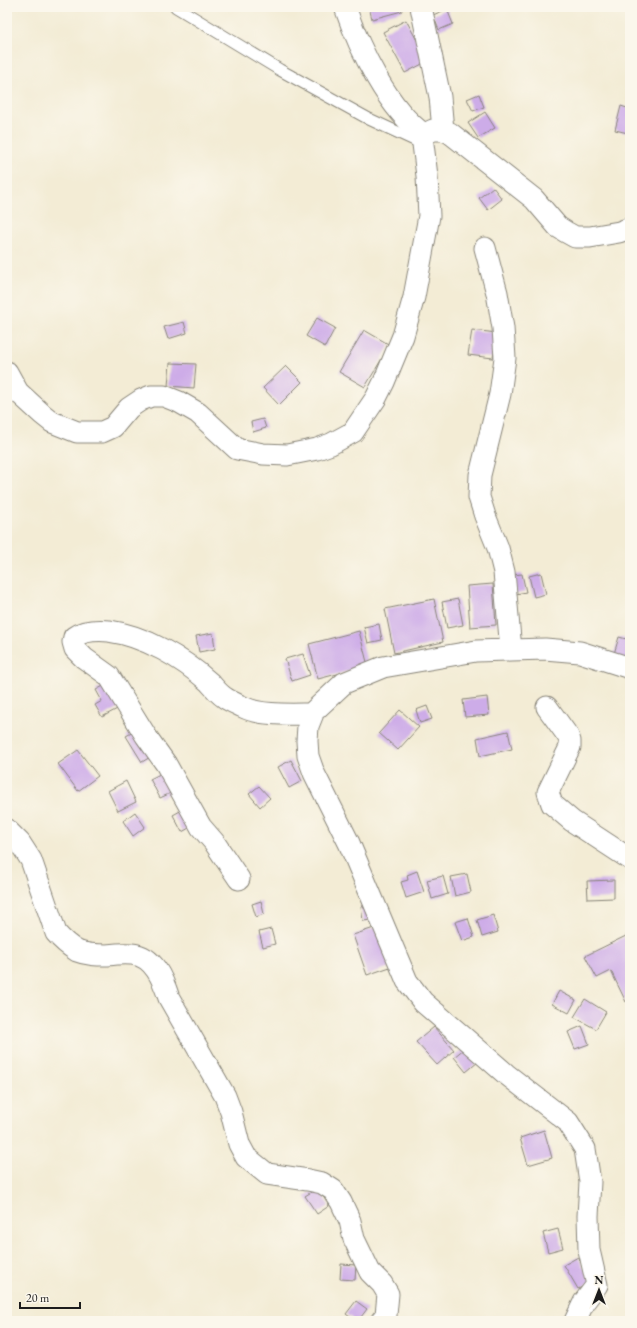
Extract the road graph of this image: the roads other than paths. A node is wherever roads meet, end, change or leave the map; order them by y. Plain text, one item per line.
1 (176, 7) edge
2 (345, 7) edge
3 (421, 7) edge
4 (430, 136) junction
5 (630, 228) edge
6 (485, 248) dead end
7 (7, 372) edge
8 (511, 650) junction
9 (630, 668) edge
10 (546, 707) dead end
11 (312, 714) junction
12 (7, 830) edge
13 (630, 859) edge
14 (239, 880) dead end
15 (381, 1321) edge
16 (575, 1321) edge

1 - 4 lane
2 - 4 street
3 - 4 street
4 - 5 street
4 - 7 street
6 - 8 street
8 - 9 street
8 - 11 street
10 - 13 street
11 - 14 street
11 - 16 street
12 - 15 street

